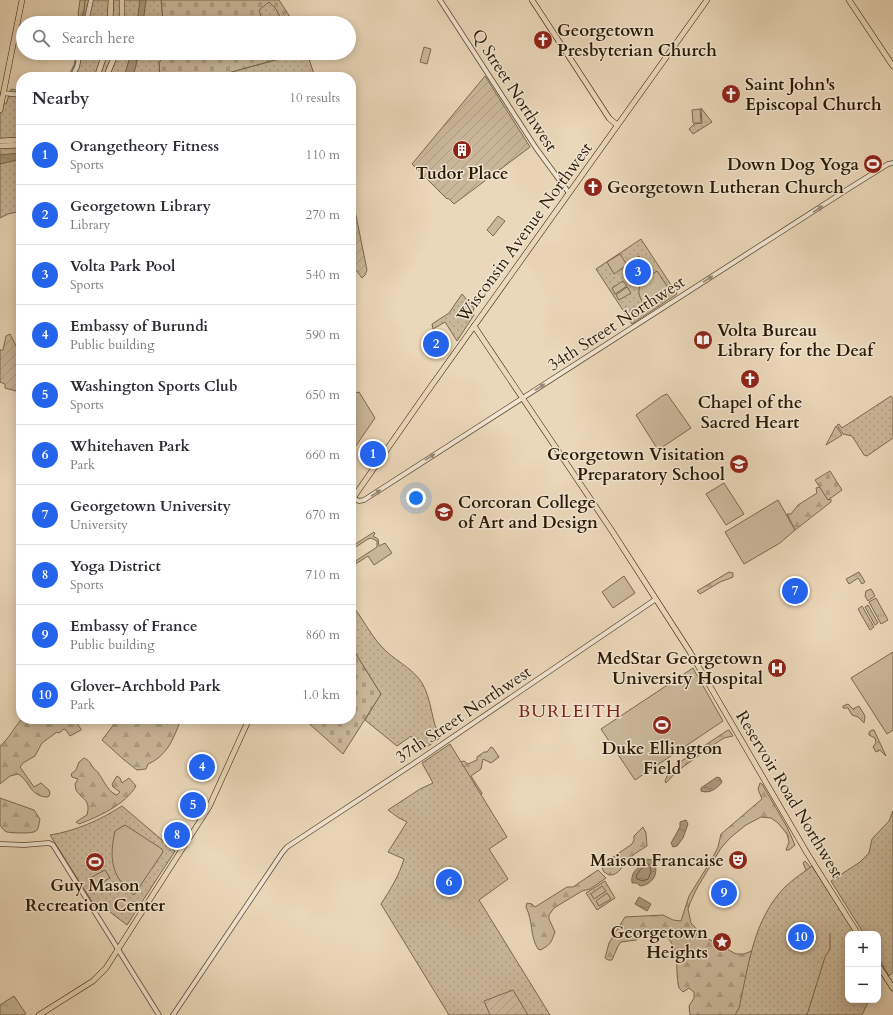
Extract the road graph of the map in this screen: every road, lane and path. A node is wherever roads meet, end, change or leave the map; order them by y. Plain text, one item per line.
1 (22, 0) edge
2 (91, 0) edge
3 (111, 0) edge
4 (122, 0) edge
5 (440, 0) edge
6 (532, 0) edge
7 (707, 0) edge
8 (849, 0) edge
9 (19, 16) edge
10 (88, 16) edge
11 (110, 16) edge
12 (122, 16) edge
13 (16, 29) edge
14 (78, 60) edge
15 (103, 60) edge
16 (113, 60) edge
17 (893, 66) edge
18 (74, 72) edge
19 (99, 72) edge
20 (108, 72) edge
21 (3, 93) junction
22 (16, 95) edge
23 (1, 100) edge
24 (0, 110) edge
25 (617, 125) junction
26 (16, 140) edge
27 (0, 141) edge
28 (16, 145) edge
29 (0, 146) edge
30 (893, 163) edge
31 (569, 193) junction
32 (474, 326) junction
33 (522, 398) junction
34 (356, 494) edge
35 (356, 501) edge
36 (656, 599) junction
37 (247, 724) edge
38 (0, 844) edge
39 (856, 931) edge
40 (118, 949) junction
41 (879, 967) edge
42 (893, 988) edge
43 (39, 1015) edge
44 (159, 1015) edge
45 (173, 1015) edge

1 - 9 main road
2 - 10 street
3 - 11 main road
4 - 12 main road
5 - 31 street, Q Street Northwest
6 - 25 main road
7 - 25 main road, Wisconsin Avenue Northwest
8 - 17 main road
13 - 21 main road
14 - 18 street
15 - 19 main road
16 - 20 main road
21 - 22 street
21 - 23 main road
23 - 24 main road
25 - 31 main road, Wisconsin Avenue Northwest
26 - 27 main road
28 - 29 main road
33 -> 30 street, 34th Street Northwest
31 - 32 main road, Wisconsin Avenue Northwest
32 - 33 main road, Reservoir Road Northwest
32 - 34 main road, Wisconsin Avenue Northwest
35 -> 33 street, 34th Street Northwest
33 - 36 main road, Reservoir Road Northwest
36 - 39 main road, Reservoir Road Northwest
36 - 45 street, 37th Street Northwest
37 - 40 main road
38 - 40 street
40 - 43 main road
40 - 44 street
41 - 42 main road

